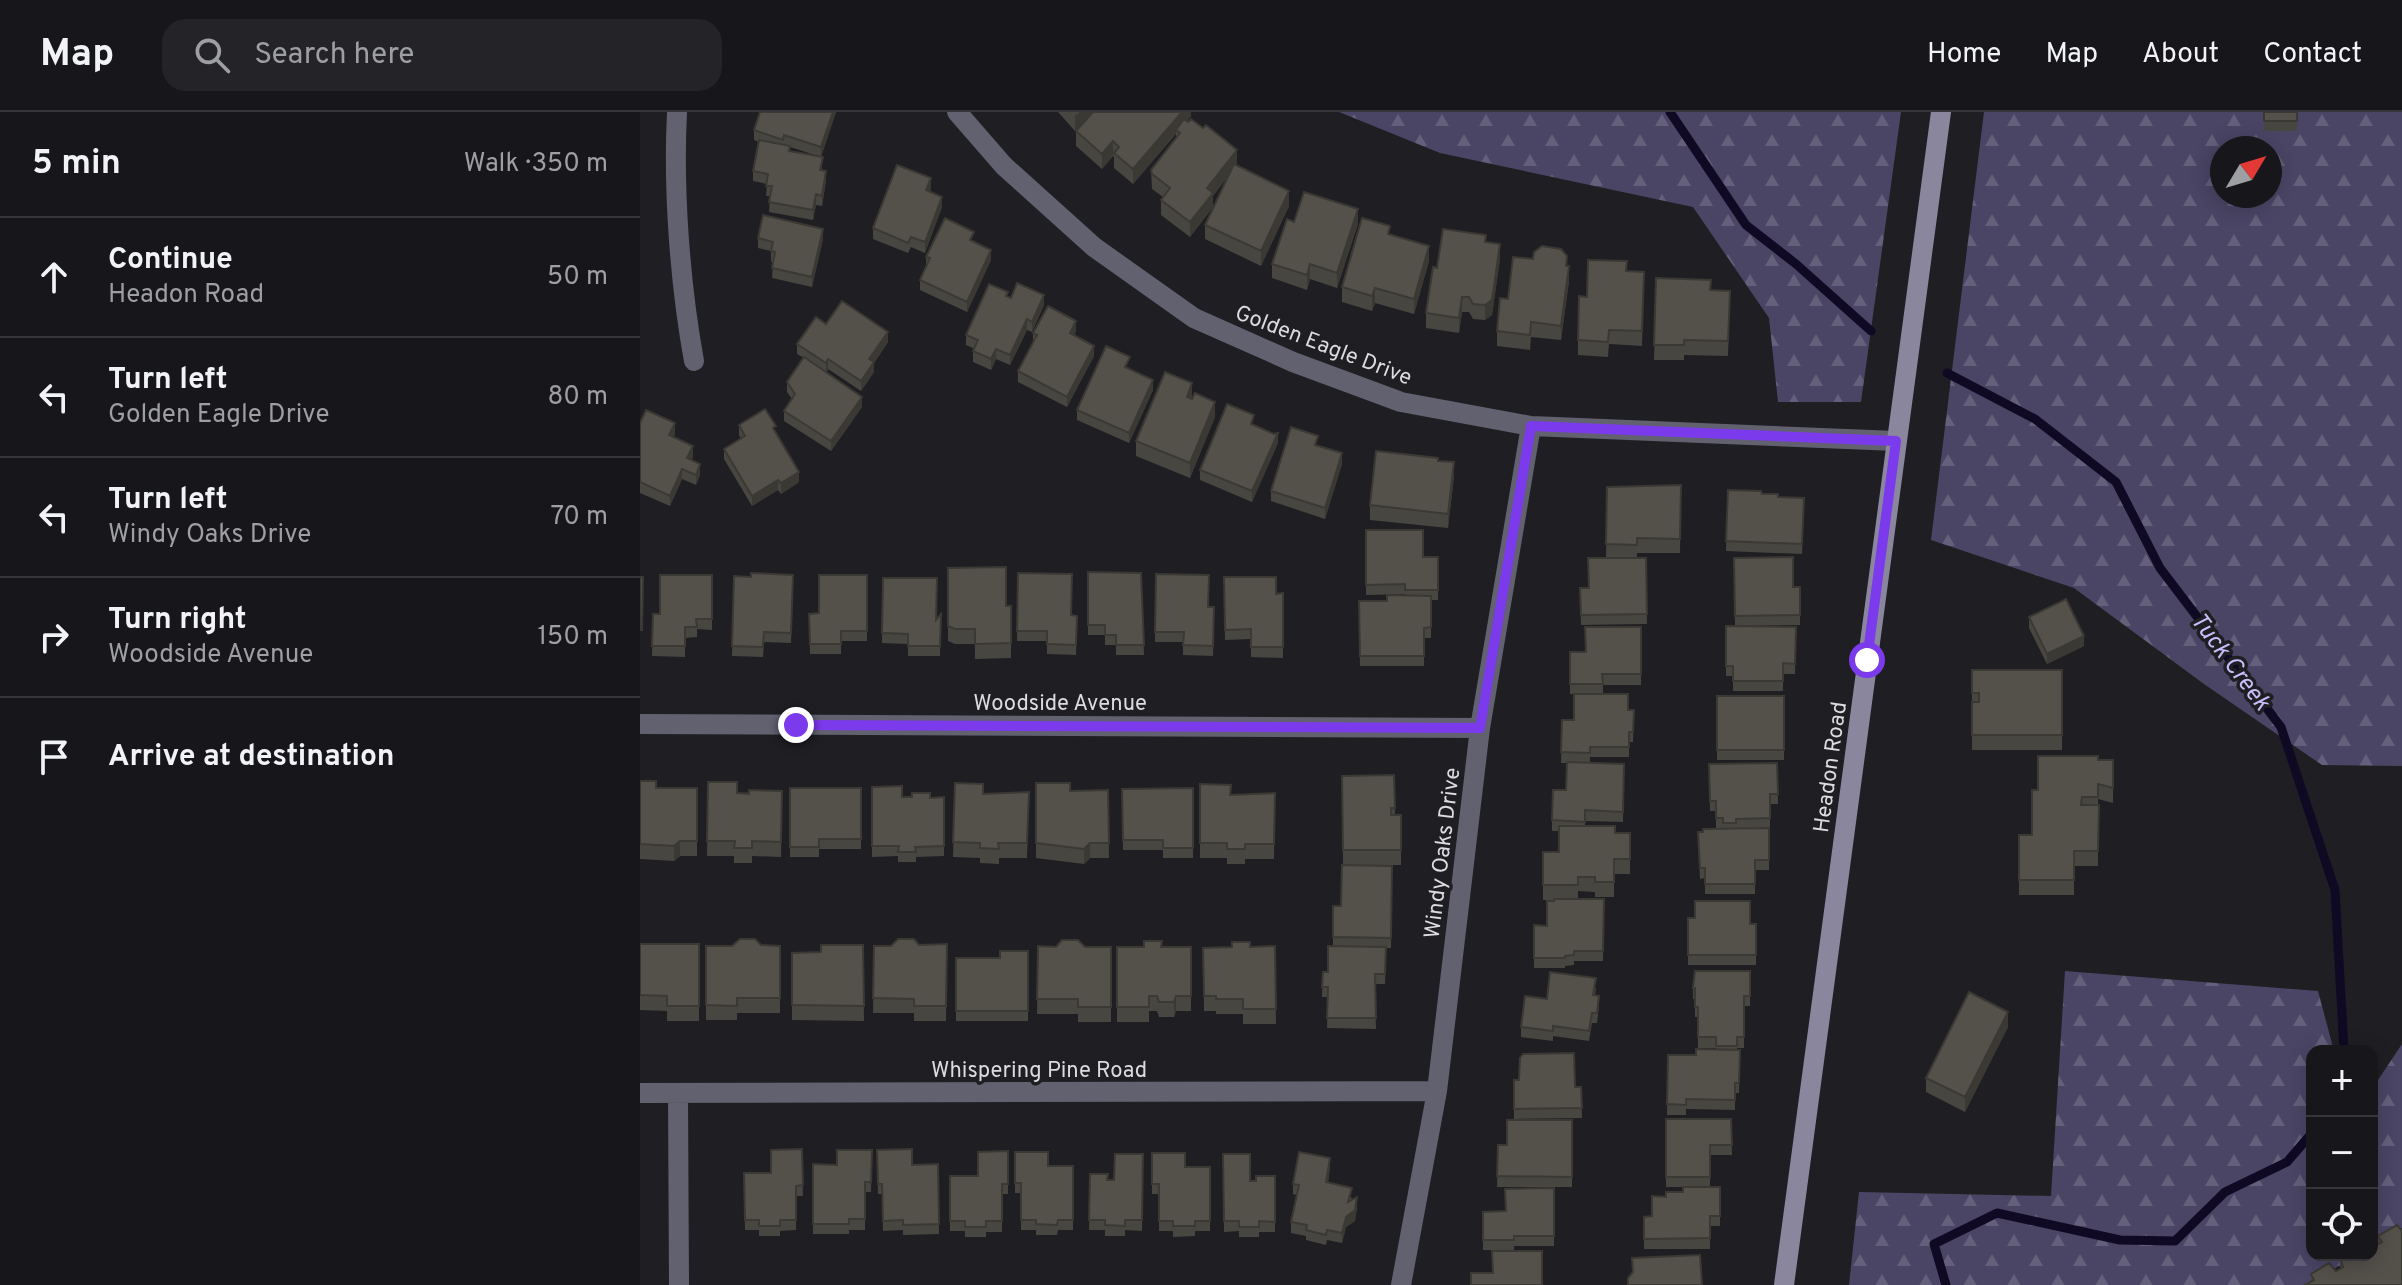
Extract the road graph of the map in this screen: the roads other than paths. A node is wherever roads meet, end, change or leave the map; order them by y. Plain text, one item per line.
1 (677, 112) edge
2 (957, 112) edge
3 (1941, 112) edge
4 (694, 361) dead end
5 (1531, 426) junction
6 (1896, 441) junction
7 (640, 724) edge
8 (1480, 728) junction
9 (1437, 1091) junction
10 (640, 1093) edge
11 (678, 1094) junction
12 (679, 1285) edge
13 (1401, 1285) edge
14 (1784, 1285) edge

1 - 4 street
2 - 5 street, Golden Eagle Drive
3 - 6 street, Headon Road
5 - 6 street, Golden Eagle Drive
5 - 8 street, Windy Oaks Drive
6 - 14 street, Headon Road
7 - 8 street, Woodside Avenue
8 - 9 street, Windy Oaks Drive
9 - 11 street, Whispering Pine Road
9 - 13 street, Windy Oaks Drive
10 - 11 street, Whispering Pine Road
11 - 12 street

